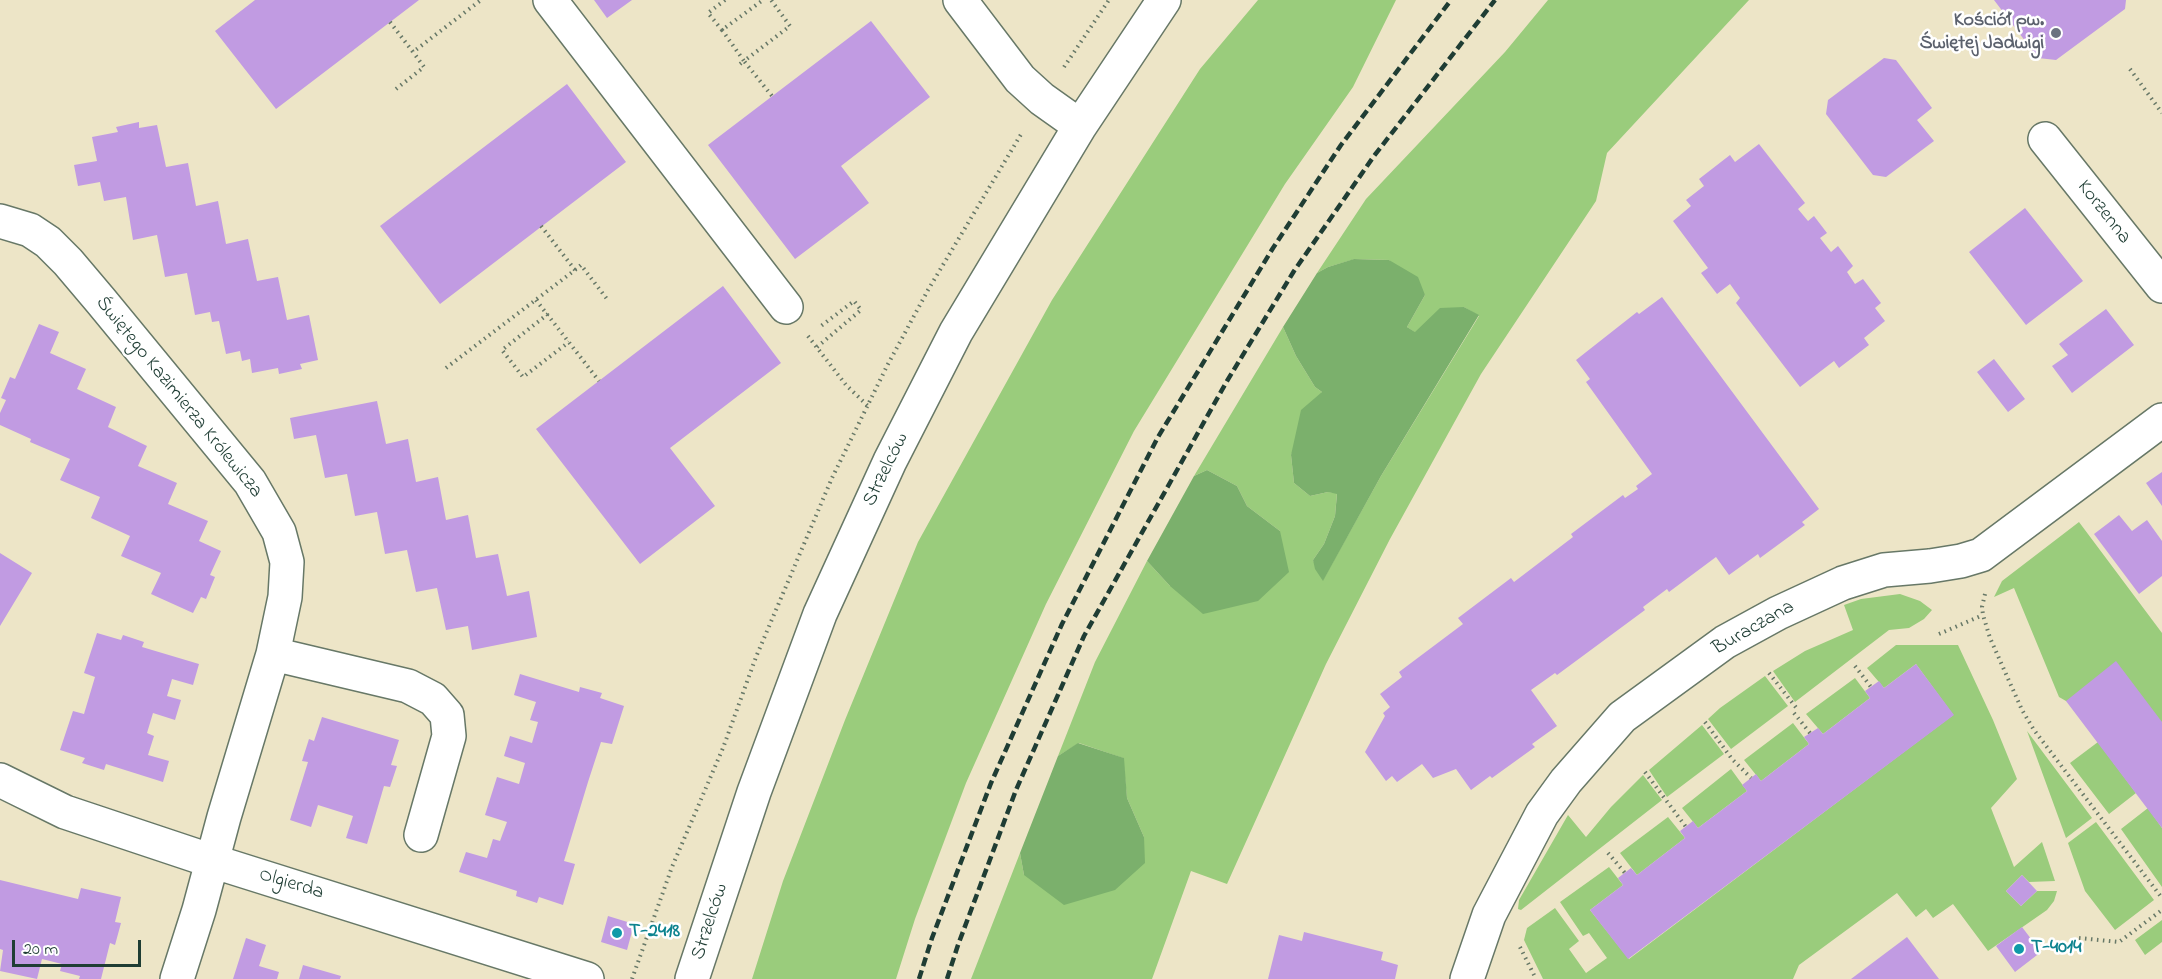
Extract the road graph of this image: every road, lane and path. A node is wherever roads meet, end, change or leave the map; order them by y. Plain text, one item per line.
1 (480, 0) edge
2 (550, 0) edge
3 (724, 0) edge
4 (763, 0) edge
5 (771, 0) edge
6 (960, 0) edge
7 (1164, 0) edge
8 (390, 22) dead end
9 (722, 30) junction
10 (413, 52) junction
11 (742, 63) junction
12 (2130, 69) dead end
13 (396, 88) dead end
14 (772, 96) dead end
15 (2162, 113) edge
16 (1080, 126) junction
17 (2045, 139) dead end
18 (0, 221) edge
19 (541, 226) dead end
20 (575, 270) junction
21 (2162, 286) edge
22 (607, 298) dead end
23 (536, 300) junction
24 (788, 308) junction
25 (548, 314) junction
26 (569, 342) junction
27 (817, 347) junction
28 (446, 368) dead end
29 (599, 381) dead end
30 (868, 406) dead end
31 (2162, 420) edge
32 (1983, 615) dead end
33 (1939, 634) dead end
34 (273, 654) junction
35 (1855, 666) dead end
36 (1769, 673) dead end
37 (1871, 687) dead end
38 (2011, 687) dead end
39 (1704, 722) dead end
40 (1810, 733) dead end
41 (1645, 772) dead end
42 (1751, 778) dead end
43 (0, 780) edge
44 (1686, 827) dead end
45 (421, 835) dead end
46 (1608, 853) dead end
47 (212, 861) junction
48 (1625, 873) dead end
49 (2162, 898) edge
50 (2162, 910) edge
51 (2079, 938) dead end
52 (1517, 942) dead end
53 (177, 979) edge
54 (587, 979) edge
55 (692, 979) edge
56 (1467, 979) edge
57 (1536, 979) edge

1 - 10 path
2 - 24 street
3 - 9 path
4 - 9 path
5 - 11 path
6 - 16 street
7 - 16 street, Strzelców
8 - 10 path
9 - 11 path
10 - 13 path
11 - 14 path
12 - 15 path
16 - 55 street, Strzelców
17 - 21 street, Korzenna
18 - 34 street, Świętego Kazimierza Królewicza
19 - 20 path
20 - 22 path
20 - 23 path
23 - 25 path
23 - 28 path
24 - 27 path
24 - 27 path
25 - 26 path
25 - 26 path
26 - 29 path
27 - 30 path
31 - 56 street, Buraczana
32 - 33 path
34 - 45 street
34 - 47 street, Świętego Kazimierza Królewicza
35 - 37 path
36 - 40 path
38 - 49 path
39 - 42 path
41 - 44 path
43 - 47 street, Olgierda
46 - 48 path
47 - 53 street, Świętego Kazimierza Królewicza
47 - 54 street, Olgierda
50 - 51 path
52 - 57 path

